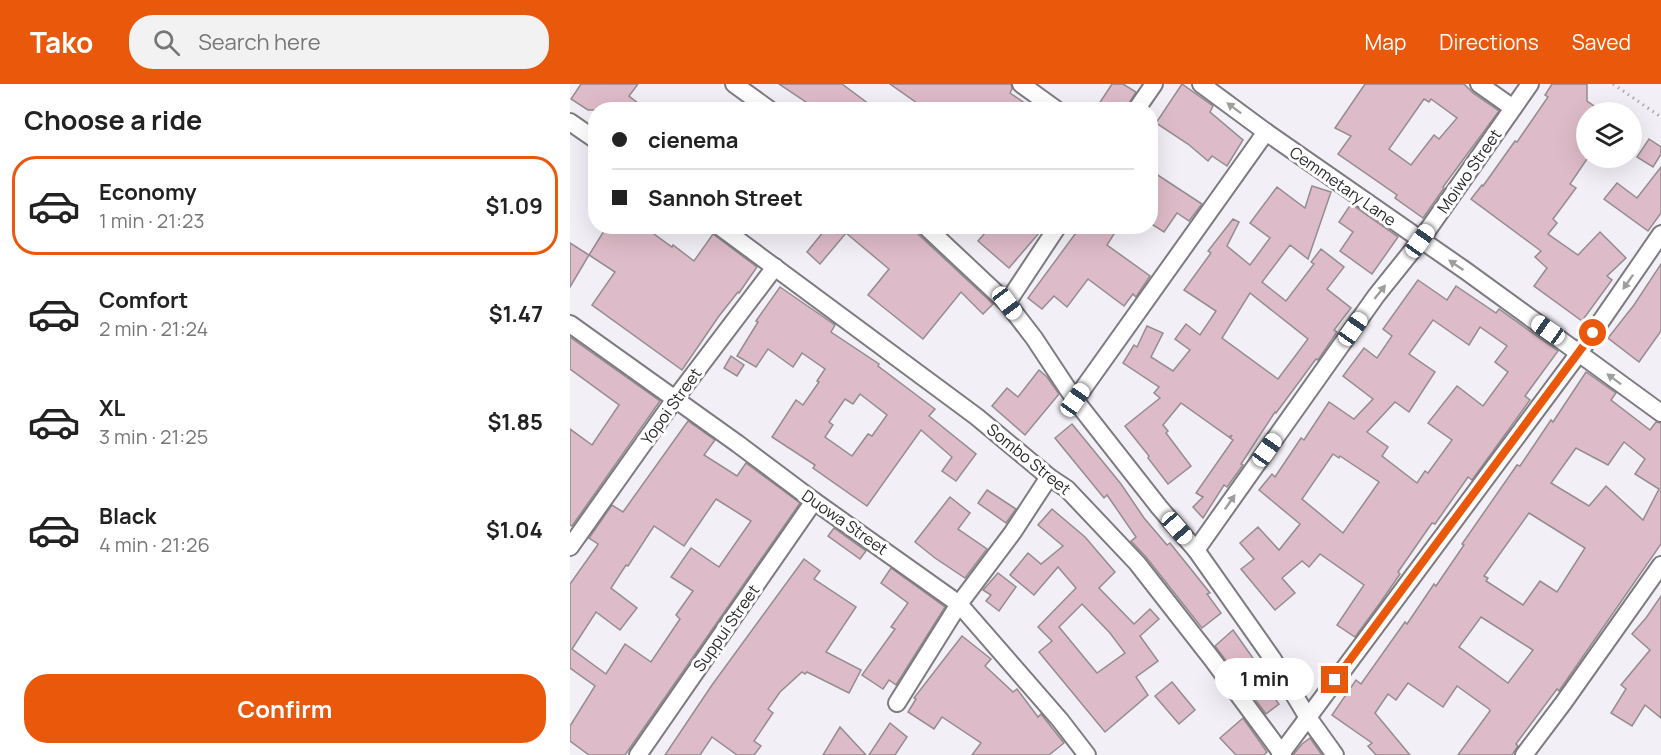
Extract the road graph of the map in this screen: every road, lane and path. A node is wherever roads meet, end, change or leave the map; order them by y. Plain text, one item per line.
1 (734, 84) edge
2 (1021, 84) edge
3 (1154, 84) edge
4 (1202, 84) edge
5 (1479, 84) edge
6 (1530, 84) edge
7 (1612, 84) edge
8 (759, 102) edge
9 (1046, 102) edge
10 (1142, 102) edge
11 (1513, 108) junction
12 (1661, 117) edge
13 (570, 122) edge
14 (1266, 132) junction
15 (588, 134) edge
16 (730, 234) edge
17 (934, 234) edge
18 (1053, 234) edge
19 (1661, 234) edge
20 (1420, 241) junction
21 (775, 267) junction
22 (1007, 303) junction
23 (570, 324) edge
24 (1579, 352) junction
25 (675, 399) junction
26 (1075, 400) junction
27 (1661, 413) edge
28 (1049, 477) junction
29 (814, 501) junction
30 (570, 547) edge
31 (1196, 550) junction
32 (1661, 565) edge
33 (959, 604) junction
34 (897, 703) dead end
35 (1307, 716) junction
36 (1281, 754) edge
37 (638, 755) edge
38 (1087, 755) edge
39 (1335, 755) edge
40 (1524, 755) edge

1 - 8 street
2 - 9 street
3 - 10 street
14 -> 4 street, Cemmetary Lane
5 - 11 street
6 - 11 street, Moiwo Street
7 - 12 path
11 - 20 street, Moiwo Street
13 - 15 street
14 - 20 street, Cemmetary Lane
14 - 26 street
16 - 21 street, Sombo Street
17 - 22 street
18 - 22 street
19 -> 24 street
24 -> 20 street, Cemmetary Lane
31 -> 20 street, Moiwo Street
21 - 25 street, Yopoi Street
21 - 28 street, Sombo Street
22 - 26 street
23 - 25 street, Duowa Street
27 -> 24 street, Cemmetary Lane
24 - 35 street
25 - 29 street, Duowa Street
25 - 30 street, Yopoi Street
26 - 31 street
28 - 33 street
28 - 36 street, Sombo Street
29 - 33 street, Duowa Street
29 - 37 street, Suppui Street
31 - 35 street
32 - 40 street
33 - 34 street
33 - 38 street, Duowa Street
35 - 36 street
35 - 39 street

